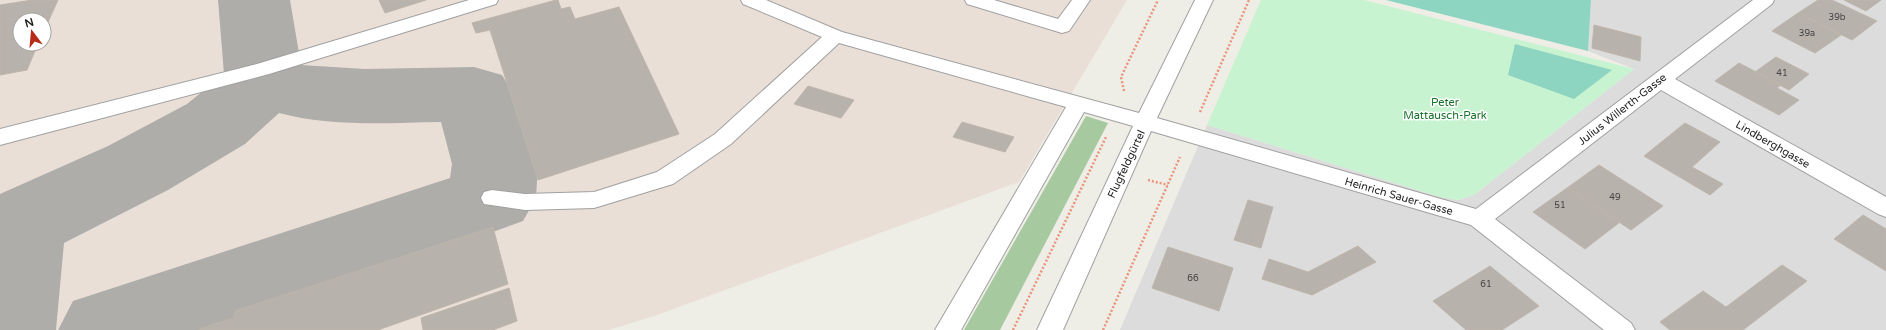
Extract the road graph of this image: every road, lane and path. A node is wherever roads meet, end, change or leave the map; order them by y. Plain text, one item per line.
1 (489, 0) edge
2 (750, 0) edge
3 (974, 0) edge
4 (1081, 0) edge
5 (1158, 0) edge
6 (1204, 0) edge
7 (1249, 0) edge
8 (1765, 0) edge
9 (835, 36) junction
10 (1660, 80) junction
11 (1078, 104) junction
12 (1117, 115) junction
13 (1145, 122) junction
14 (1190, 135) junction
15 (0, 138) edge
16 (492, 198) dead end
17 (1886, 208) edge
18 (1479, 220) junction
19 (948, 330) edge
20 (1013, 330) edge
21 (1050, 330) edge
22 (1103, 330) edge
23 (1622, 330) edge

1 - 15 street
2 - 9 street, Heinrich Sauer-Gasse
3 - 4 street
5 - 12 path
6 - 13 street, Flugfeldgürtel
7 - 14 path
8 - 10 street, Julius Willerth-Gasse
9 - 11 street, Heinrich Sauer-Gasse
9 - 16 street
10 - 17 street, Lindberghgasse
10 - 18 street, Julius Willerth-Gasse
11 - 12 street, Heinrich Sauer-Gasse
11 - 19 street
12 - 13 street, Heinrich Sauer-Gasse
12 - 20 path
13 - 14 street, Heinrich Sauer-Gasse
13 - 21 street, Flugfeldgürtel
14 - 18 street, Heinrich Sauer-Gasse
14 - 22 path
18 - 23 street, Heinrich Sauer-Gasse

